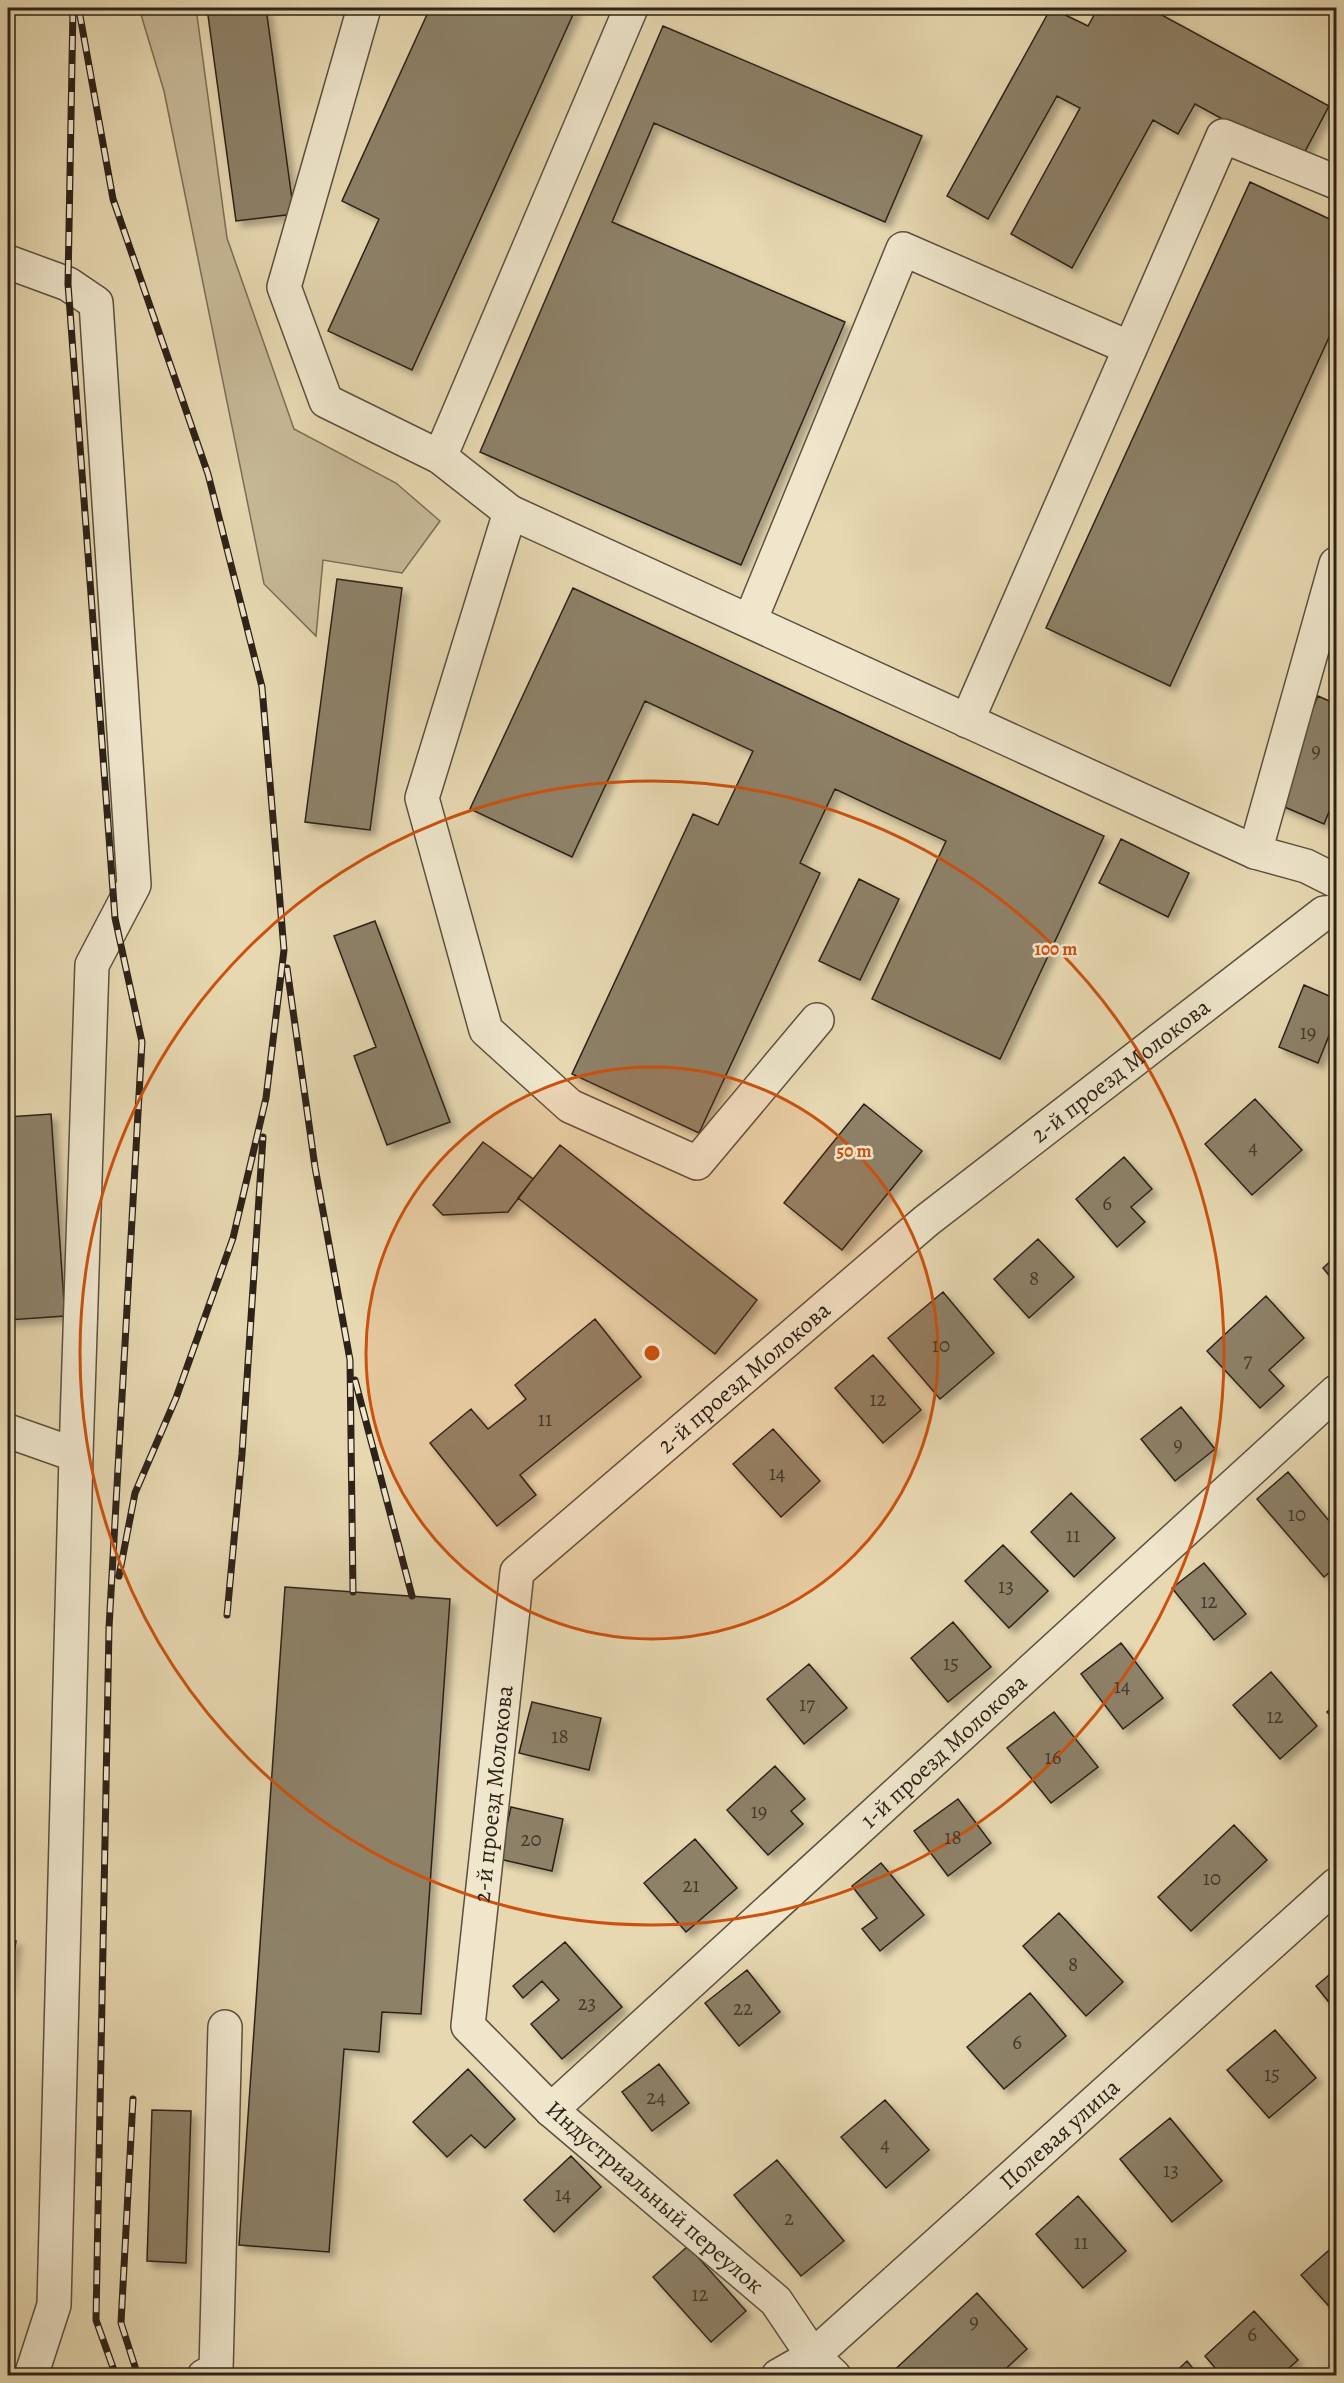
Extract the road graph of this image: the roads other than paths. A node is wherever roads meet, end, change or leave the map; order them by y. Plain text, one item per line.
1 (364, 8) edge
2 (631, 8) edge
3 (1336, 182) edge
4 (8, 262) edge
5 (1130, 348) junction
6 (440, 457) junction
7 (510, 512) junction
8 (1336, 564) edge
9 (750, 621) junction
10 (967, 721) junction
11 (1255, 852) junction
12 (1336, 881) edge
13 (1336, 912) edge
14 (817, 1020) dead end
15 (1336, 1392) edge
16 (8, 1431) edge
17 (76, 1455) junction
18 (1336, 1885) edge
19 (468, 2026) joint
20 (225, 2027) dead end
21 (551, 2110) junction
22 (824, 2366) edge
23 (31, 2376) edge
24 (204, 2376) edge
25 (778, 2376) edge

1 - 6 street
2 - 6 street
3 - 5 street
4 - 17 street
5 - 9 street
5 - 10 street
6 - 7 street
7 - 9 street
7 - 14 street
8 - 11 street
9 - 10 street
10 - 11 street
11 - 12 street
13 - 19 street, 2-й проезд Молокова
15 - 21 street, 1-й проезд Молокова
16 - 17 street
17 - 23 street
18 - 22 street, Полевая улица
19 - 21 street, Индустриальный переулок
20 - 24 street
21 - 22 street, Индустриальный переулок
22 - 25 street, Полевая улица

